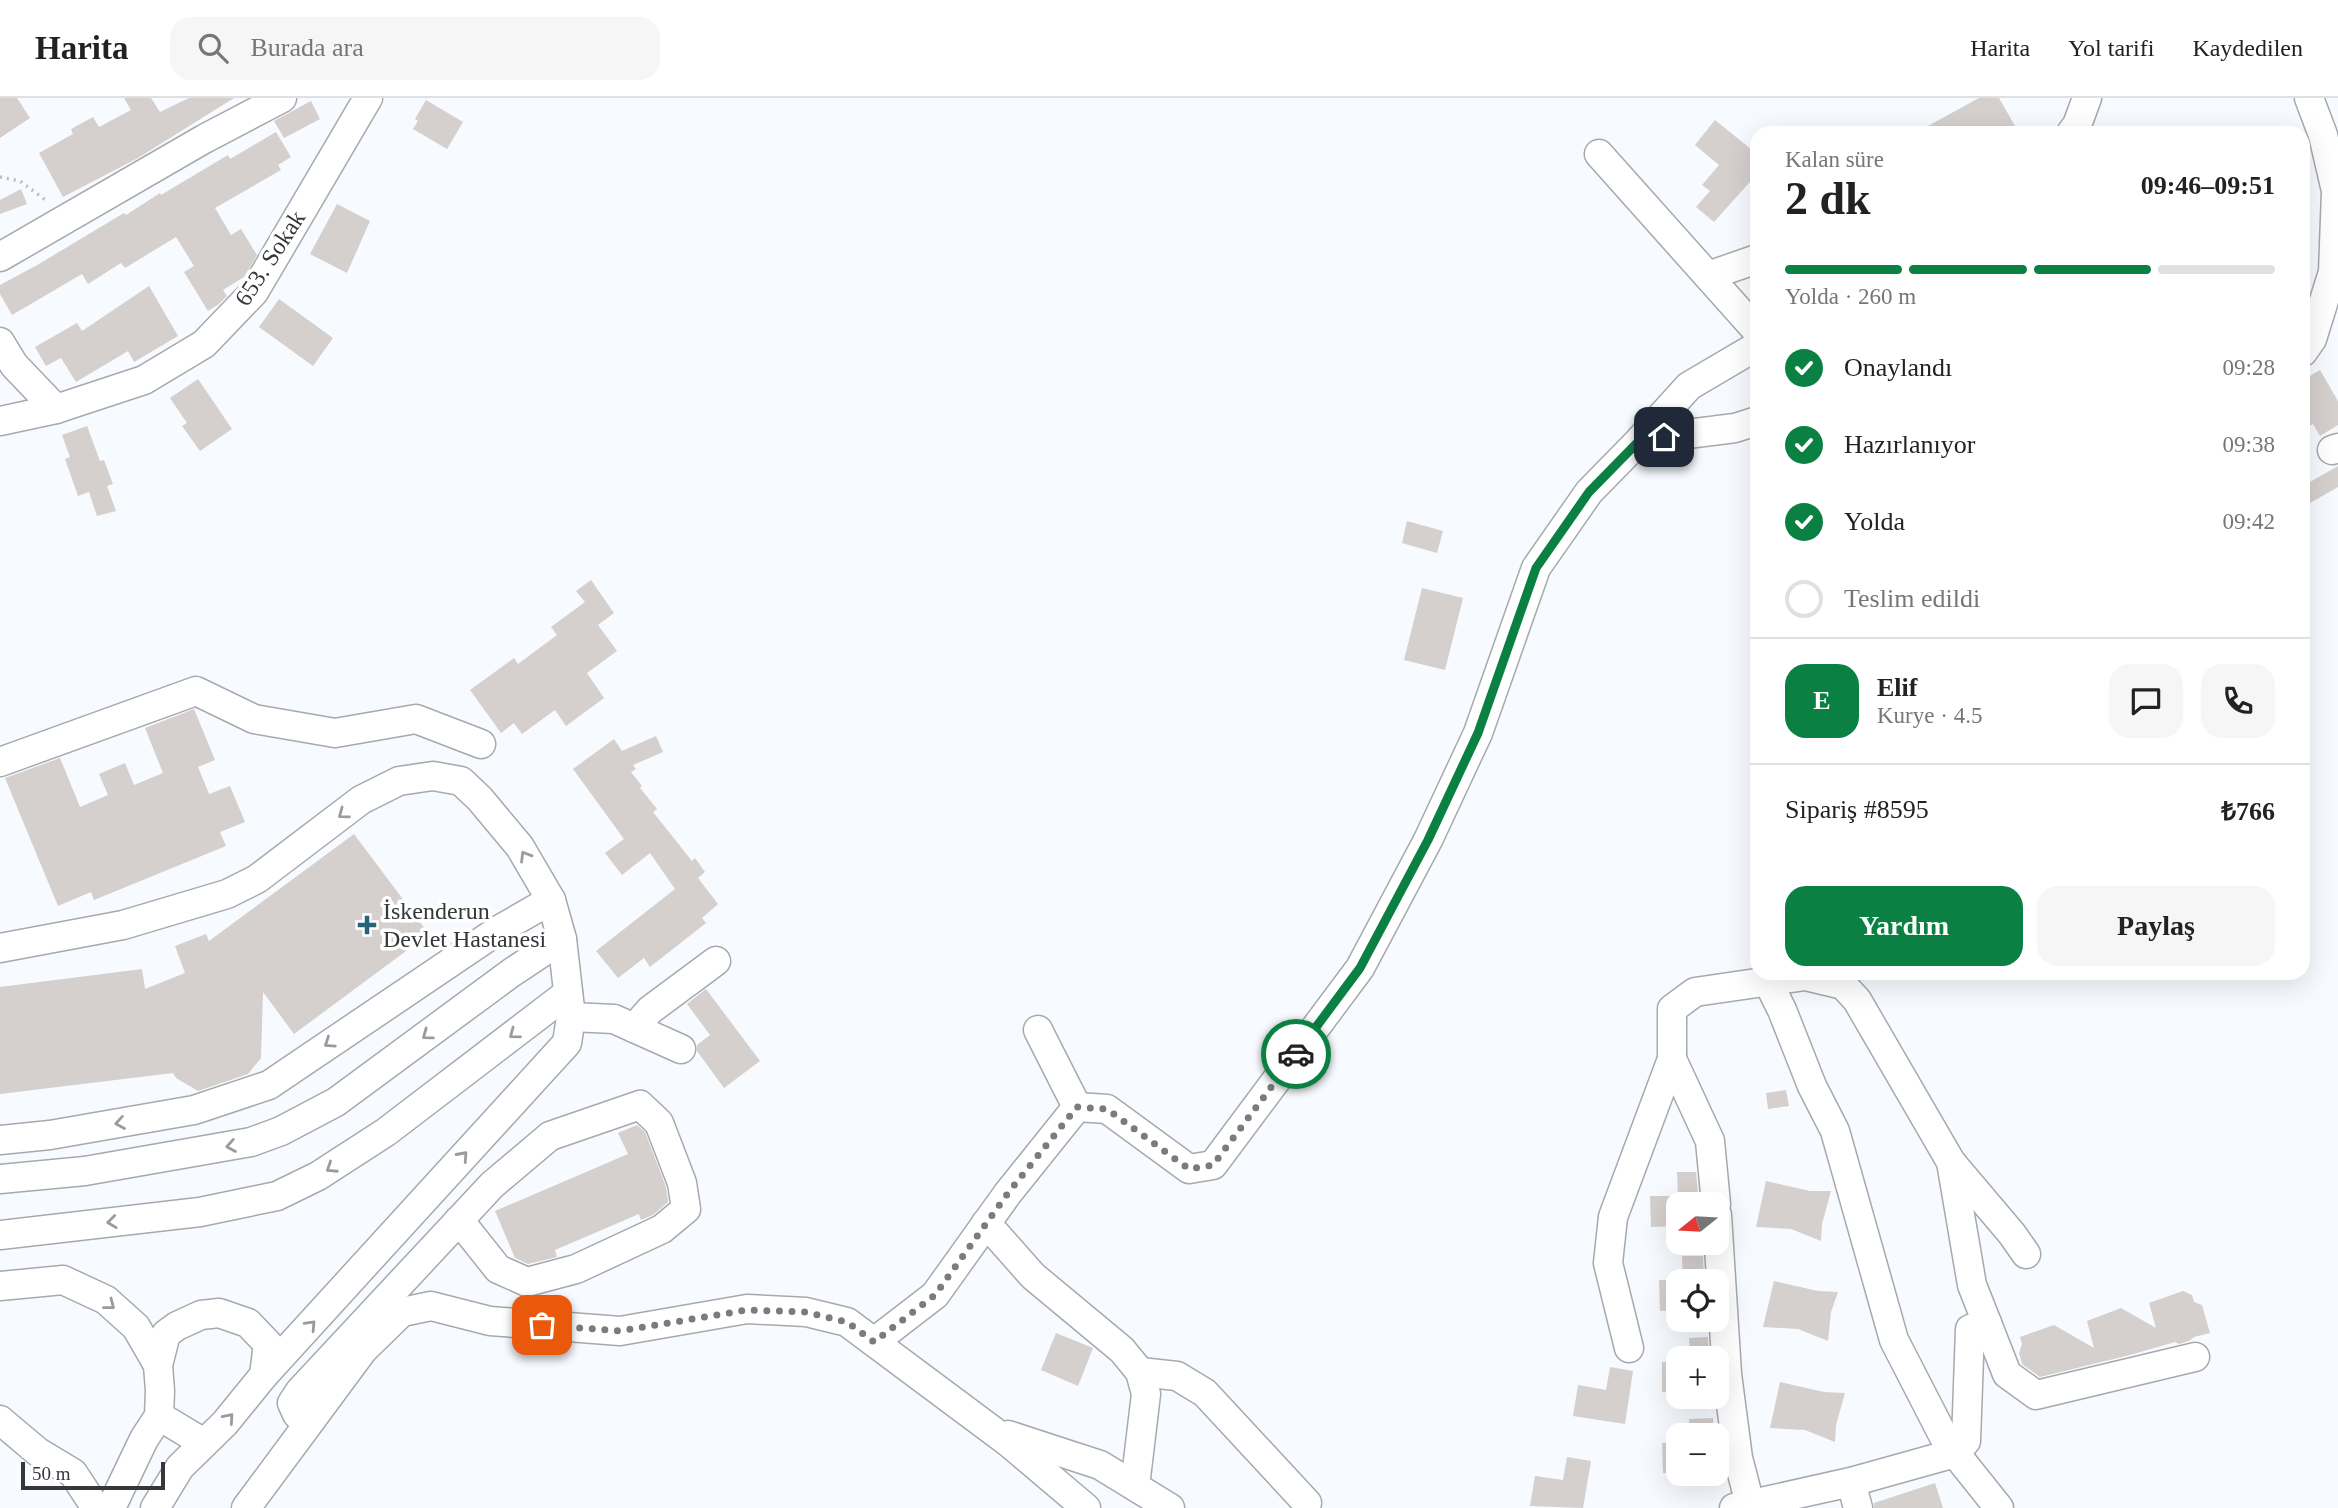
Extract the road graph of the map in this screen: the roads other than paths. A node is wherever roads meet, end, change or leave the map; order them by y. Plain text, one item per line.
1 (282, 98) edge
2 (368, 98) edge
3 (2087, 98) edge
4 (2309, 98) edge
5 (2076, 126) edge
6 (1599, 154) dead end
7 (0, 257) edge
8 (1750, 261) edge
9 (1708, 276) junction
10 (2335, 276) edge
11 (1750, 323) edge
12 (0, 342) edge
13 (2310, 342) edge
14 (1750, 349) edge
15 (56, 409) junction
16 (0, 421) edge
17 (1750, 423) edge
18 (1640, 440) junction
19 (481, 744) dead end
20 (0, 762) edge
21 (551, 900) junction
22 (562, 939) junction
23 (0, 948) edge
24 (716, 961) dead end
25 (1780, 980) edge
26 (1822, 980) edge
27 (1768, 982) junction
28 (570, 1005) junction
29 (634, 1028) junction
30 (1038, 1030) dead end
31 (681, 1049) dead end
32 (1672, 1059) junction
33 (1077, 1107) junction
34 (0, 1140) edge
35 (1951, 1162) junction
36 (0, 1179) edge
37 (1715, 1192) edge
38 (459, 1220) junction
39 (986, 1223) junction
40 (0, 1235) edge
41 (2026, 1254) dead end
42 (1720, 1255) edge
43 (0, 1286) edge
44 (1987, 1323) junction
45 (874, 1342) junction
46 (1629, 1348) dead end
47 (2195, 1357) dead end
48 (158, 1365) junction
49 (1140, 1372) junction
50 (264, 1375) junction
51 (159, 1416) junction
52 (0, 1420) edge
53 (307, 1425) junction
54 (990, 1429) junction
55 (204, 1443) junction
56 (1955, 1453) junction
57 (1135, 1486) junction
58 (1855, 1495) edge
59 (1307, 1503) dead end
60 (1745, 1507) edge
61 (96, 1508) edge
62 (111, 1508) edge
63 (155, 1508) edge
64 (246, 1508) edge
65 (1086, 1508) edge
66 (1171, 1508) edge
67 (1999, 1508) edge

1 - 7 street
2 - 15 street, 653. Sokak
3 - 5 street
4 - 10 street
6 - 9 street
8 - 9 street
9 - 11 street
10 - 13 street
12 - 15 street
14 - 18 street
15 - 16 street, 653. Sokak
17 - 18 street
18 - 33 street
19 - 20 street
21 - 22 street
21 -> 23 street
21 -> 34 street
22 - 28 street
22 -> 36 street
24 - 29 street
25 - 27 street
26 - 35 street
27 - 32 street
27 - 56 street
28 - 29 street
28 -> 40 street
50 -> 28 street
29 - 31 street
30 - 33 street
32 - 37 street
32 - 46 street
33 - 39 street
35 - 41 street
35 - 44 street
38 - 38 street
38 - 53 street
39 - 45 street
39 - 49 street
42 - 60 street
43 -> 48 street
44 - 47 street
44 - 56 street
45 - 53 street
45 - 54 street
48 - 50 street
48 - 51 street
49 - 57 street
49 - 59 street
55 -> 50 street
51 - 55 street
51 - 62 street
52 - 61 street
53 - 64 street
54 - 57 street
54 - 65 street
55 - 63 street
56 - 58 street
56 - 67 street
57 - 66 street
58 - 60 street

